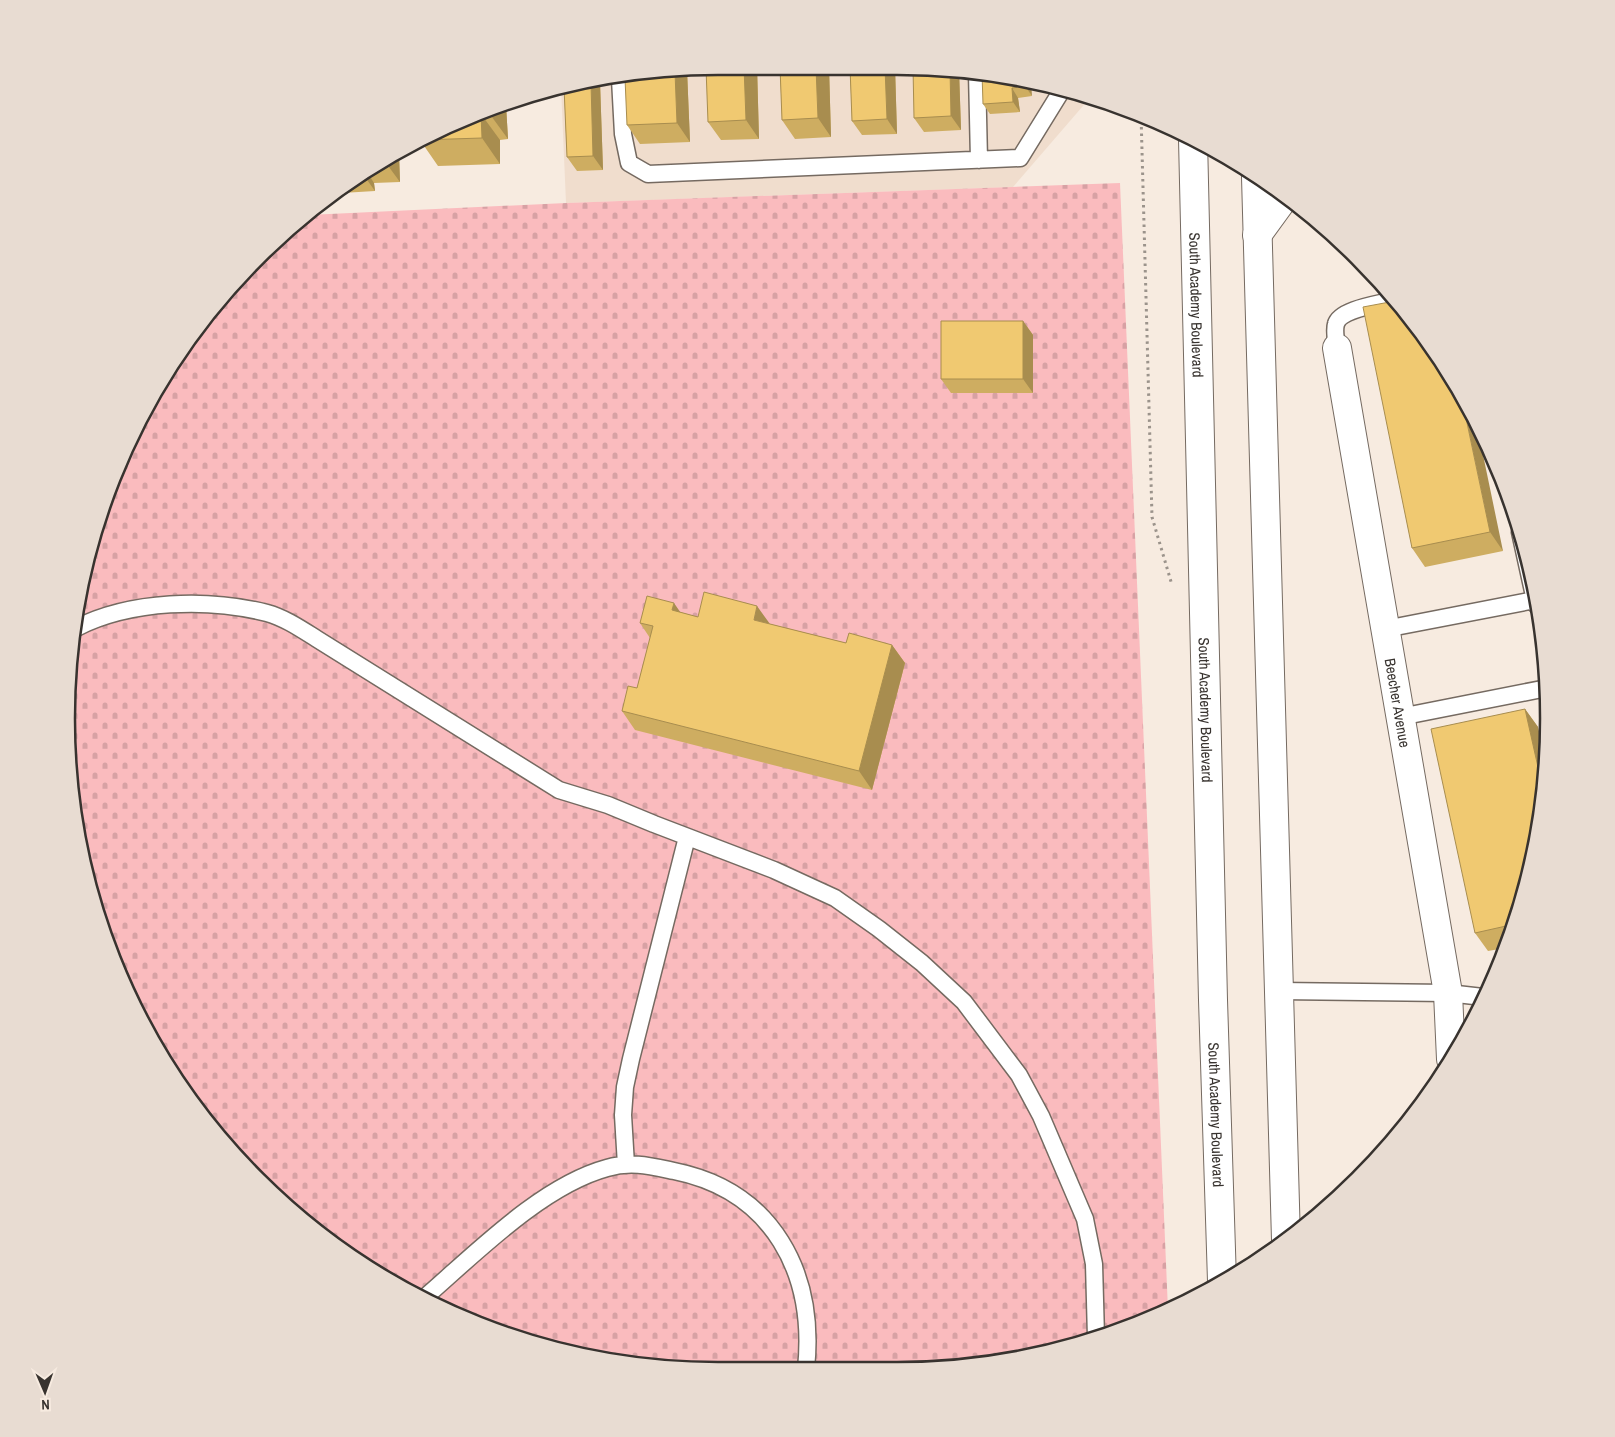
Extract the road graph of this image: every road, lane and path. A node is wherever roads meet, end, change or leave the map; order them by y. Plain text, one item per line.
1 (977, 81) edge
2 (620, 83) edge
3 (1058, 96) edge
4 (1141, 123) edge
5 (1193, 148) edge
6 (980, 160) junction
7 (1256, 185) edge
8 (1281, 203) edge
9 (1257, 236) junction
10 (1386, 302) edge
11 (1337, 348) joint
12 (1173, 592) dead end
13 (1529, 601) edge
14 (82, 626) edge
15 (1385, 629) junction
16 (1539, 690) edge
17 (1400, 717) junction
18 (687, 837) junction
19 (1279, 991) junction
20 (1448, 993) junction
21 (1477, 996) edge
22 (1450, 1046) edge
23 (626, 1165) junction
24 (1286, 1231) edge
25 (1222, 1274) edge
26 (429, 1293) edge
27 (1096, 1330) edge
28 (807, 1362) edge

1 - 6 lane
2 - 6 lane
3 - 6 lane
4 - 12 path
5 - 25 main road, South Academy Boulevard
7 - 9 main road
8 - 9 main road
9 - 19 main road
10 - 11 lane
11 - 15 main road, Beecher Avenue
13 - 15 lane
14 - 18 lane
15 - 17 main road, Beecher Avenue
16 - 17 lane
17 - 20 main road, Beecher Avenue
18 - 23 lane
18 - 27 lane
19 - 20 lane
19 - 24 main road
20 - 21 lane
20 - 22 main road, Beecher Avenue
23 - 26 lane
23 - 28 lane

